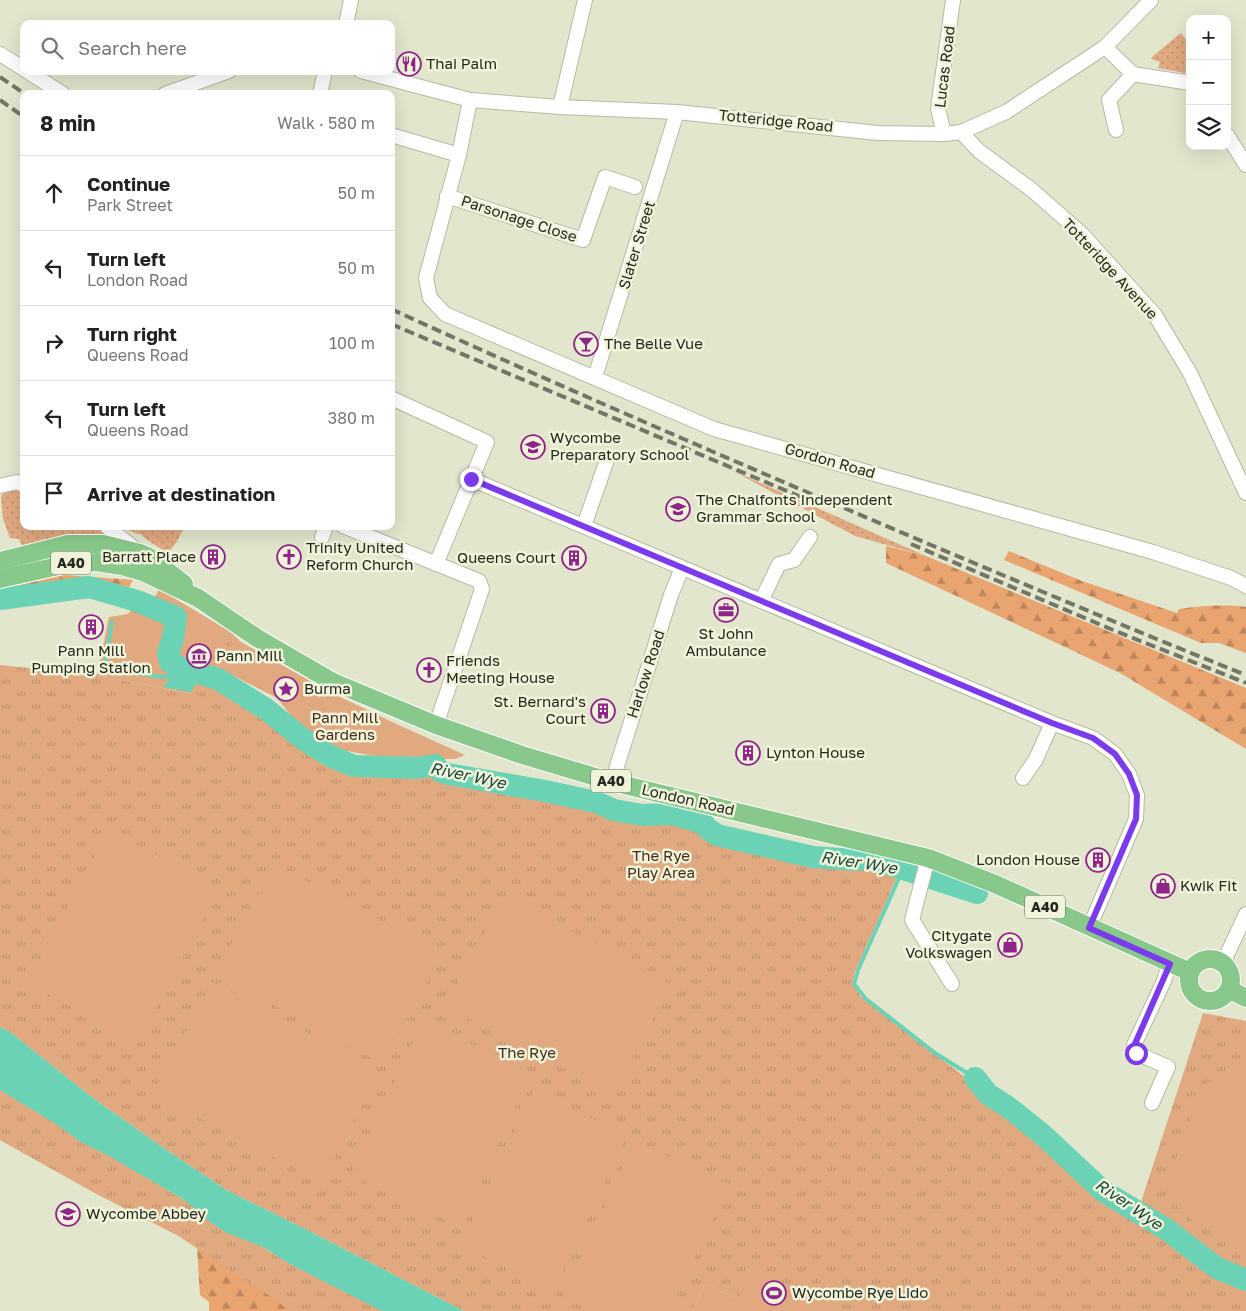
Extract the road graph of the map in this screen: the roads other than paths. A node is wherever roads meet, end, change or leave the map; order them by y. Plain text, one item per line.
1 (351, 0) edge
2 (585, 0) edge
3 (953, 0) edge
4 (1151, 0) edge
5 (347, 20) edge
6 (1105, 47) junction
7 (0, 54) edge
8 (20, 66) edge
9 (1133, 74) junction
10 (33, 75) edge
11 (218, 75) edge
12 (324, 75) edge
13 (376, 75) edge
14 (1186, 82) edge
15 (57, 90) edge
16 (176, 90) edge
17 (321, 90) edge
18 (470, 100) junction
19 (560, 107) junction
20 (677, 112) junction
21 (1116, 130) dead end
22 (961, 132) junction
23 (944, 134) junction
24 (395, 136) edge
25 (1231, 141) edge
26 (459, 155) junction
27 (1246, 164) edge
28 (635, 187) dead end
29 (448, 196) junction
30 (595, 377) junction
31 (395, 400) edge
32 (608, 457) dead end
33 (471, 479) junction
34 (20, 483) edge
35 (0, 486) edge
36 (1246, 493) edge
37 (584, 526) junction
38 (112, 530) edge
39 (353, 530) edge
40 (810, 537) dead end
41 (140, 552) junction
42 (0, 561) edge
43 (436, 564) junction
44 (682, 568) junction
45 (0, 579) edge
46 (1246, 586) edge
47 (198, 598) junction
48 (761, 601) junction
49 (1052, 723) junction
50 (436, 725) junction
51 (1023, 778) dead end
52 (612, 782) junction
53 (928, 858) junction
54 (1246, 914) edge
55 (1089, 928) junction
56 (1223, 963) junction
57 (1170, 964) junction
58 (1190, 972) junction
59 (952, 984) dead end
60 (1229, 989) junction
61 (1246, 998) edge
62 (1152, 1103) dead end

1 - 5 street
2 - 19 street
3 - 23 street, Lucas Road
4 - 6 street, Totteridge Road
6 - 9 street
6 - 22 street, Totteridge Road
7 - 8 street
9 - 14 street
9 - 21 street
10 - 15 street
11 - 16 street
12 - 17 street
13 - 18 street, Totteridge Road
18 - 19 street, Totteridge Road
18 - 26 street
19 - 20 street, Totteridge Road
20 - 23 street, Totteridge Road
20 - 30 street, Slater Street
22 - 23 street, Totteridge Road
22 - 36 street, Totteridge Avenue
24 - 26 street
25 - 27 street
26 - 29 street
28 - 29 street, Parsonage Close
29 - 30 street, Gordon Road
30 - 46 street, Gordon Road
31 - 33 street
32 - 37 street
33 - 37 street
33 - 43 street
34 - 35 street
37 - 44 street
38 - 41 street
39 - 43 street
40 - 48 street
41 - 42 main road, A40
41 - 47 main road, A40
43 - 50 street
44 - 48 street
44 - 52 street, Harlow Road
45 - 47 main road, A40
47 - 50 main road, London Road / A40
48 - 49 street
49 - 51 street
49 - 55 street
50 - 52 main road, London Road / A40
52 - 53 main road, London Road / A40
53 - 55 main road, London Road / A40
53 - 59 street
54 - 56 street
55 - 57 main road, London Road / A40
56 - 58 main road
56 - 60 main road
57 - 58 main road, London Road / A40
57 - 62 street
58 - 60 main road
60 - 61 main road

